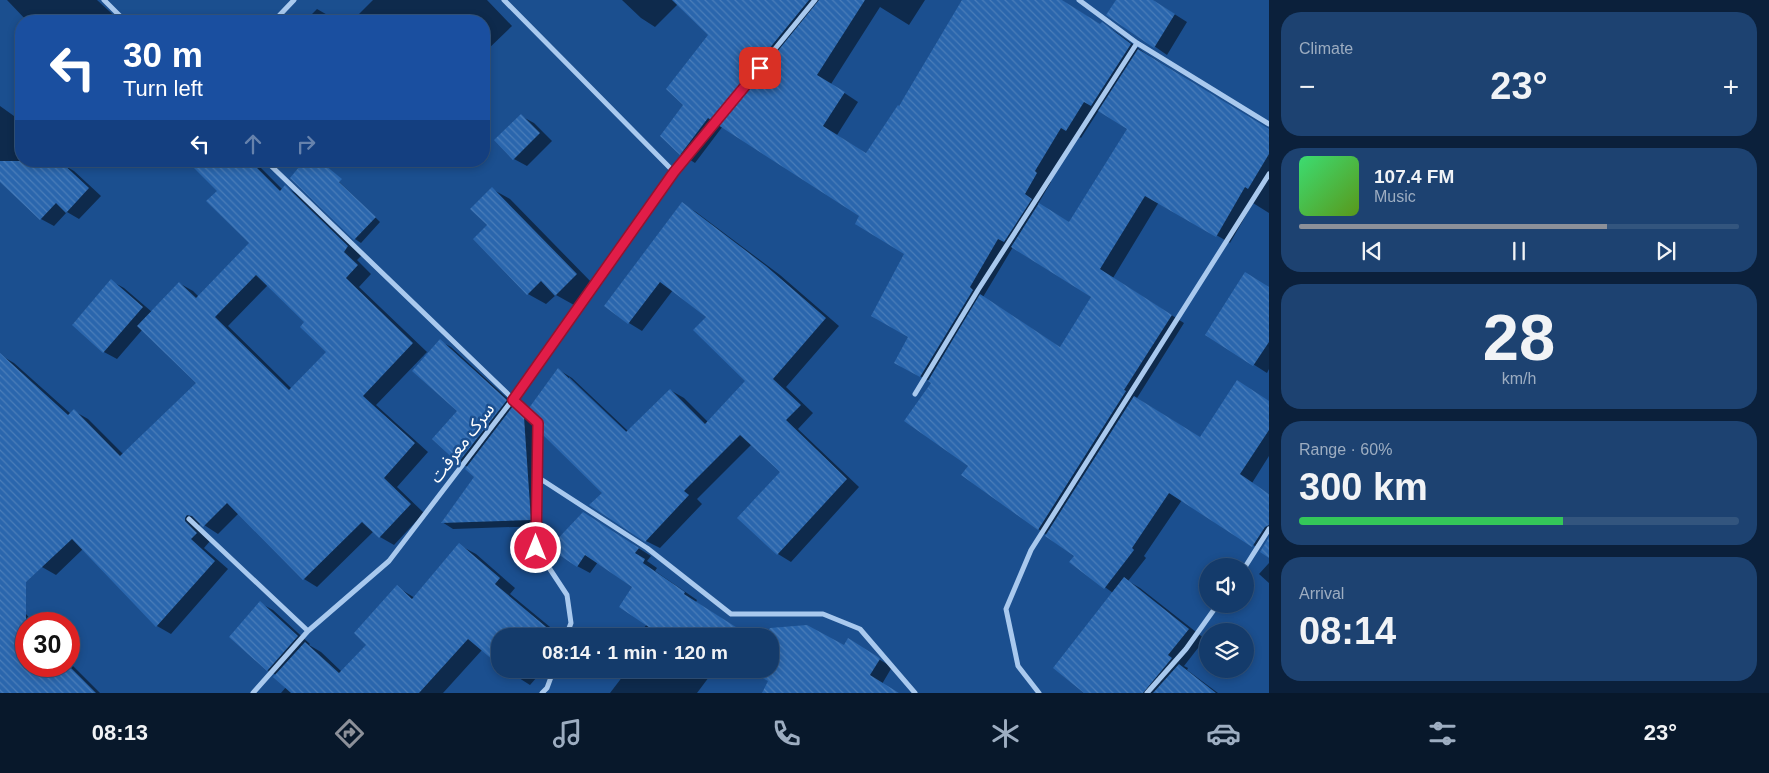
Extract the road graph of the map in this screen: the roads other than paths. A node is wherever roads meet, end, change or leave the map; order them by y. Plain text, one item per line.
1 (104, 0) edge
2 (294, 0) edge
3 (504, 0) edge
4 (815, 0) edge
5 (1079, 0) edge
6 (119, 15) edge
7 (280, 15) edge
8 (1137, 42) junction
9 (1269, 124) edge
10 (272, 167) edge
11 (674, 172) junction
12 (1269, 174) edge
13 (915, 394) dead end
14 (513, 400) junction
15 (536, 476) junction
16 (189, 519) dead end
17 (1269, 529) edge
18 (1251, 558) edge
19 (1212, 613) edge
20 (569, 628) edge
21 (308, 631) junction
22 (551, 678) edge
23 (253, 693) edge
24 (542, 693) edge
25 (915, 693) edge
26 (1039, 693) edge
27 (1147, 693) edge

1 - 6 street
2 - 7 street
3 - 11 street
4 - 11 street, سرک معرفت
5 - 8 street
8 - 9 street
8 - 13 street
10 - 14 street
11 - 14 street, سرک معرفت
12 - 26 street
14 - 15 street
14 - 21 street, سرک معرفت
15 - 20 street
15 - 25 street
16 - 21 street
17 - 18 street
19 - 27 street
21 - 23 street, سرک معرفت
22 - 24 street

